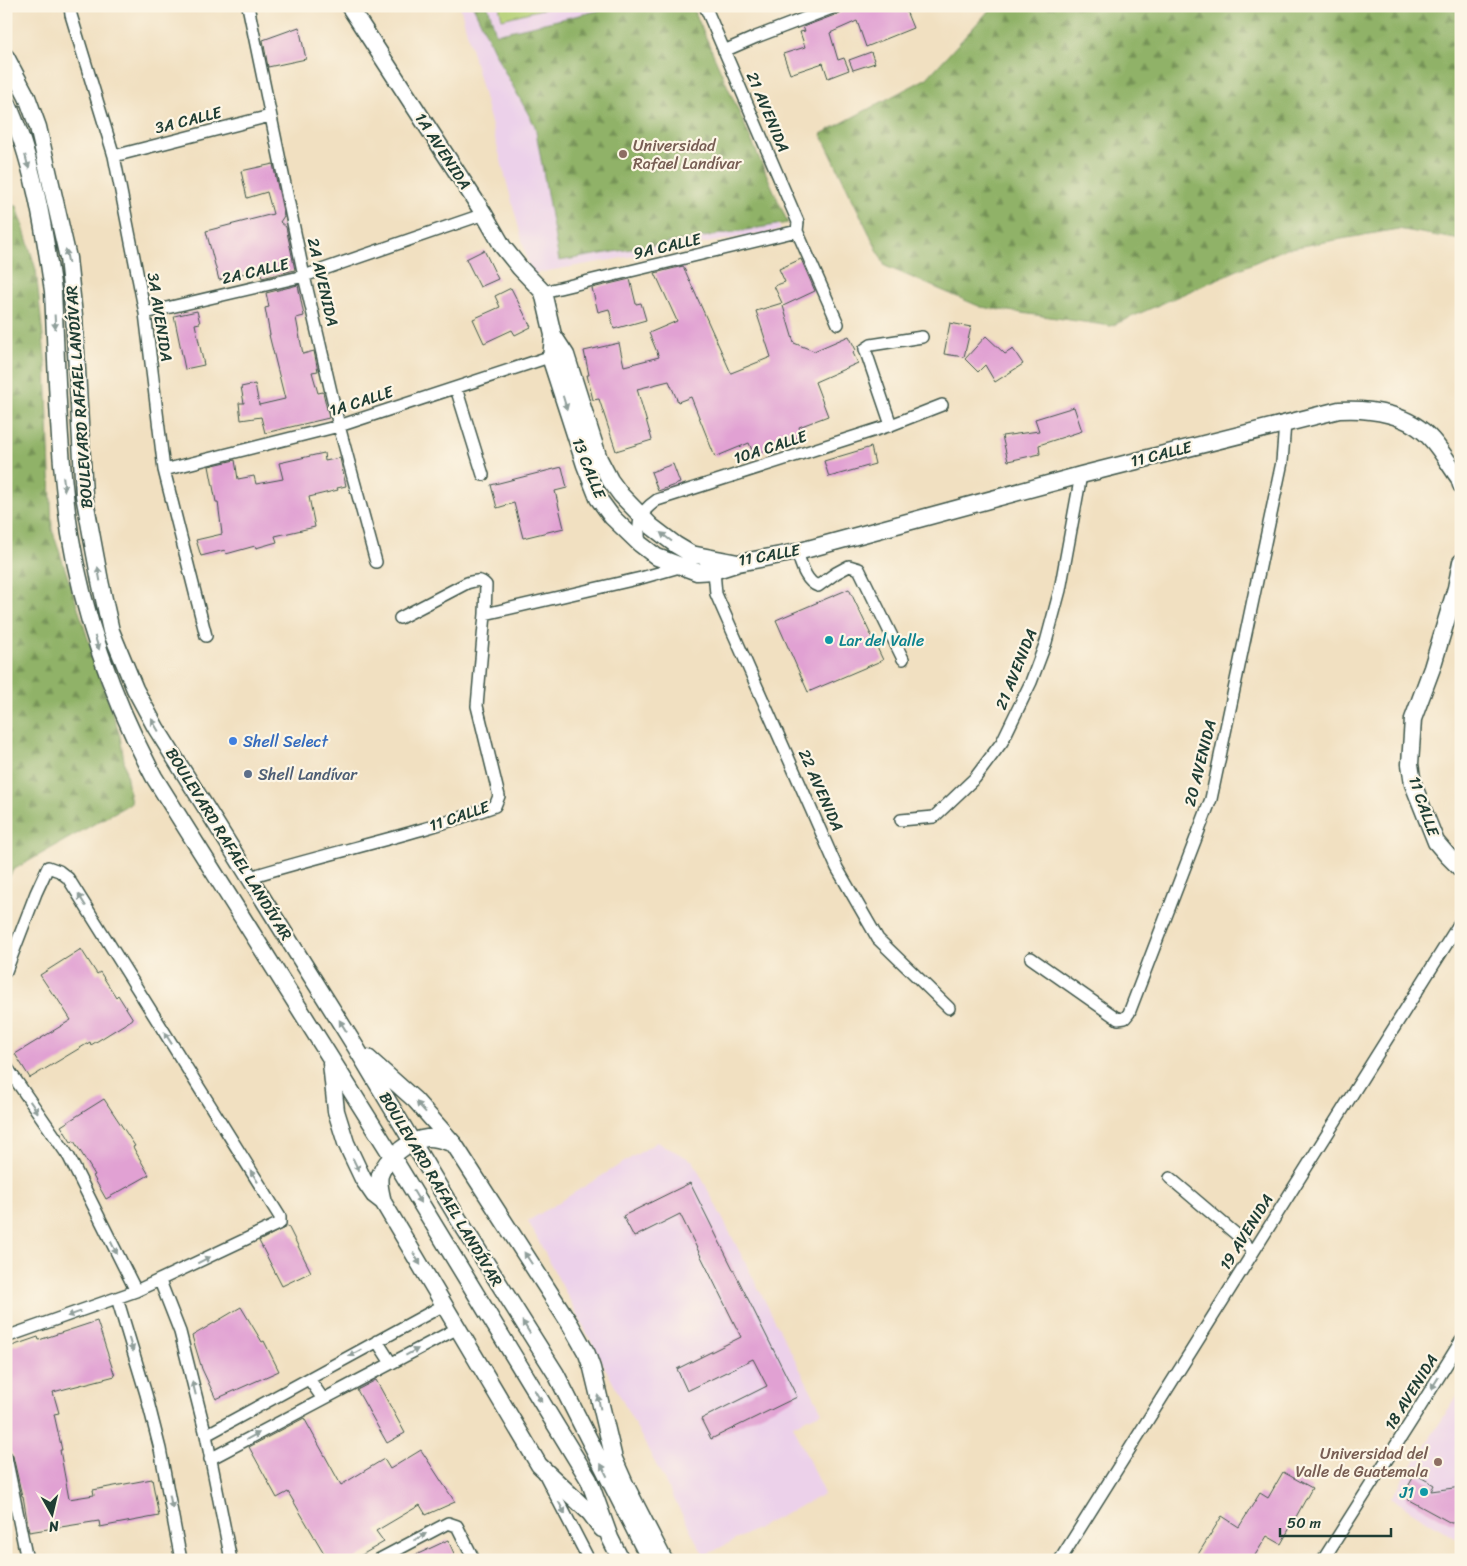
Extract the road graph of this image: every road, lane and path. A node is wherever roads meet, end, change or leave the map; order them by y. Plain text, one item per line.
1 (70, 6) edge
2 (248, 6) edge
3 (349, 6) edge
4 (705, 6) edge
5 (838, 6) edge
6 (724, 51) junction
7 (6, 57) edge
8 (6, 100) edge
9 (270, 116) junction
10 (114, 156) junction
11 (484, 214) junction
12 (797, 231) junction
13 (304, 276) junction
14 (543, 292) junction
15 (145, 313) junction
16 (838, 324) dead end
17 (922, 337) dead end
18 (558, 354) junction
19 (456, 388) junction
20 (942, 405) dead end
21 (1285, 423) junction
22 (891, 425) junction
23 (339, 426) junction
24 (164, 470) junction
25 (483, 475) dead end
26 (1081, 475) junction
27 (1461, 485) edge
28 (640, 516) junction
29 (640, 544) junction
30 (797, 552) junction
31 (376, 562) dead end
32 (1461, 562) edge
33 (711, 565) junction
34 (683, 567) junction
35 (485, 614) junction
36 (400, 618) dead end
37 (206, 636) dead end
38 (903, 659) dead end
39 (901, 820) dead end
40 (1461, 869) edge
41 (250, 877) junction
42 (1461, 921) edge
43 (1031, 958) dead end
44 (6, 971) edge
45 (949, 1008) dead end
46 (355, 1046) junction
47 (331, 1060) junction
48 (6, 1066) edge
49 (413, 1143) junction
50 (454, 1144) junction
51 (392, 1156) junction
52 (1170, 1178) dead end
53 (383, 1202) junction
54 (1252, 1251) junction
55 (160, 1281) junction
56 (136, 1291) junction
57 (117, 1298) junction
58 (444, 1305) junction
59 (458, 1328) junction
60 (6, 1338) edge
61 (377, 1341) junction
62 (1461, 1341) edge
63 (391, 1363) junction
64 (309, 1379) junction
65 (323, 1399) junction
66 (206, 1435) junction
67 (6, 1457) edge
68 (210, 1459) junction
69 (539, 1465) junction
70 (610, 1538) junction
71 (27, 1560) edge
72 (180, 1560) edge
73 (231, 1560) edge
74 (378, 1560) edge
75 (474, 1560) edge
76 (589, 1560) edge
77 (621, 1560) edge
78 (650, 1560) edge
79 (664, 1560) edge
80 (1060, 1560) edge
81 (1323, 1560) edge

1 - 10 street, 3A AVENIDA
2 - 9 street, 2A AVENIDA
3 - 11 main road, 1A AVENIDA
4 - 6 street, 21 AVENIDA
5 - 6 street
6 - 12 street, 21 AVENIDA
41 -> 7 main road, BOULEVARD RAFAEL LANDÍVAR
8 -> 47 main road, BOULEVARD RAFAEL LANDÍVAR
9 - 10 street, 3A CALLE
9 - 13 street, 2A AVENIDA
10 - 15 street, 3A AVENIDA
11 - 13 street, 2A CALLE
11 - 14 main road, 1A AVENIDA
12 - 14 street, 9A CALLE
12 - 16 street, 21 AVENIDA
13 - 15 street, 2A CALLE
13 - 23 street, 2A AVENIDA
14 - 18 main road, 13 CALLE
15 - 24 street, 3A AVENIDA
17 - 22 street
18 - 19 street, 1A CALLE
18 - 28 main road, 13 CALLE
18 -> 29 main road, 13 CALLE
19 - 23 street, 1A CALLE
19 - 25 street
20 - 22 street, 10A CALLE
21 - 26 main road, 11 CALLE
21 - 27 main road, 11 CALLE
21 - 43 street, 20 AVENIDA
22 - 28 street, 10A CALLE
23 - 24 street, 1A CALLE
23 - 31 street, 2A AVENIDA
24 - 37 street, 3A AVENIDA
26 - 30 main road, 11 CALLE
26 - 39 street, 21 AVENIDA
28 - 29 street
33 -> 28 main road, 13 CALLE
29 - 34 main road, 13 CALLE
30 - 33 main road, 11 CALLE
30 - 38 street
32 - 40 main road, 11 CALLE
33 - 34 main road, 13 CALLE
33 - 45 street, 22 AVENIDA
34 - 35 street
35 - 36 street
35 - 41 street, 11 CALLE
46 -> 41 main road, BOULEVARD RAFAEL LANDÍVAR
42 - 54 street, 19 AVENIDA
55 -> 44 street
46 - 49 main road, BOULEVARD RAFAEL LANDÍVAR
50 -> 46 main road
47 - 51 main road, BOULEVARD RAFAEL LANDÍVAR
47 -> 53 main road
48 -> 56 street
49 - 50 main road
49 - 51 main road
78 -> 49 main road, BOULEVARD RAFAEL LANDÍVAR
79 -> 50 main road
51 - 53 main road
51 -> 70 main road, BOULEVARD RAFAEL LANDÍVAR
52 - 54 street
53 -> 58 main road
54 - 80 street, 19 AVENIDA
55 - 56 street
66 -> 55 street
56 - 57 street
57 -> 60 street
57 -> 72 street
58 - 59 main road
58 - 61 street
63 -> 59 street
59 - 69 main road
61 - 63 street
61 -> 64 street
62 -> 81 street, 18 AVENIDA
63 - 65 street
64 - 65 street
64 - 66 street
68 -> 65 street
66 - 68 street
67 - 71 street
68 - 73 street
69 - 70 main road
69 -> 76 street
70 - 77 main road, BOULEVARD RAFAEL LANDÍVAR
74 -> 75 street

